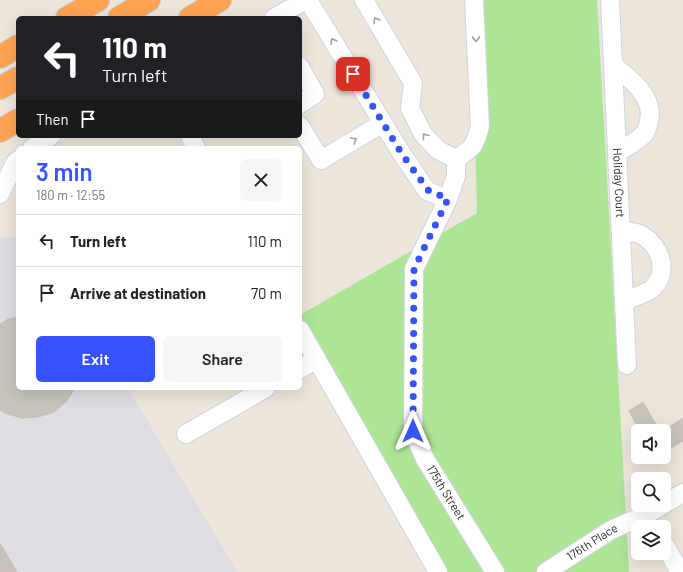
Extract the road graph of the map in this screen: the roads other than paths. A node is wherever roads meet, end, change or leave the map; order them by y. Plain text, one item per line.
1 (98, 0) edge
2 (149, 0) edge
3 (220, 0) edge
4 (307, 0) edge
5 (364, 0) edge
6 (474, 0) edge
7 (610, 0) edge
8 (70, 16) edge
9 (122, 16) edge
10 (193, 16) edge
11 (278, 16) edge
12 (16, 47) edge
13 (0, 57) edge
14 (613, 65) junction
15 (302, 71) edge
16 (16, 79) edge
17 (0, 88) edge
18 (302, 103) edge
19 (16, 121) edge
20 (383, 123) junction
21 (302, 129) edge
22 (0, 131) edge
23 (48, 138) edge
24 (35, 146) edge
25 (617, 153) junction
26 (456, 159) junction
27 (16, 162) edge
28 (0, 194) edge
29 (448, 199) junction
30 (621, 231) junction
31 (624, 301) junction
32 (302, 334) edge
33 (316, 359) junction
34 (627, 365) dead end
35 (302, 367) edge
36 (263, 390) edge
37 (186, 434) dead end
38 (683, 493) edge
39 (671, 500) edge
40 (657, 512) edge
41 (651, 520) edge
42 (631, 526) edge
43 (671, 556) edge
44 (438, 572) edge
45 (495, 572) edge
46 (546, 572) edge
47 (680, 572) edge

1 - 8 highway
2 - 9 highway
3 - 10 highway
4 - 11 street
20 -> 4 street
26 -> 5 street
6 -> 26 street
7 - 14 street, Holiday Court
12 - 13 highway
14 - 25 street, Holiday Court
14 - 25 street
15 - 18 street
16 - 17 highway
19 - 22 highway
21 -> 20 street
20 - 29 street
23 - 24 street
25 - 30 street, Holiday Court
26 - 29 street, 175th Street
27 - 28 street
29 - 45 street, 175th Street
30 - 31 street, Holiday Court
30 - 31 street
31 - 34 street, Holiday Court
32 - 33 street
33 - 35 street
33 - 44 street
36 - 37 street
38 - 39 street, 176th Place
40 - 41 street, 176th Place
42 - 46 street, 176th Place
43 - 47 street

